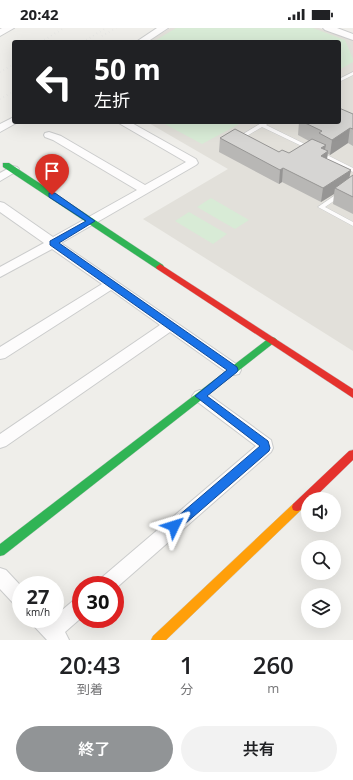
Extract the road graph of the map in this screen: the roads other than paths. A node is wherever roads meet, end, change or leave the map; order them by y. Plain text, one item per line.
1 (9, 28) edge
2 (163, 28) edge
3 (328, 28) edge
4 (0, 33) edge
5 (353, 37) edge
6 (144, 40) edge
7 (352, 74) edge
8 (341, 80) edge
9 (12, 121) edge
10 (126, 124) edge
11 (265, 124) edge
12 (0, 129) edge
13 (49, 135) dead end
14 (237, 139) edge
15 (9, 167) joint
16 (353, 170) edge
17 (0, 178) edge
18 (353, 185) edge
19 (145, 190) junction
20 (2, 209) edge
21 (91, 221) junction
22 (353, 224) edge
23 (53, 243) junction
24 (0, 274) edge
25 (111, 284) junction
26 (170, 325) junction
27 (272, 340) junction
28 (0, 354) edge
29 (234, 370) junction
30 (353, 394) edge
31 (200, 396) junction
32 (0, 442) edge
33 (353, 454) edge
34 (0, 551) edge
35 (0, 576) edge
36 (116, 576) edge
37 (12, 589) edge
38 (72, 613) edge
39 (51, 630) edge
40 (157, 640) edge

1 - 4 street
2 - 6 street
3 - 5 street
7 - 8 lane
9 - 12 street
10 - 19 street
11 - 14 lane
11 - 16 lane
13 - 19 street
15 - 17 street
15 - 21 street
18 - 22 lane
19 - 21 street
20 - 23 street
21 - 23 street
21 - 27 street
23 - 24 street
23 - 25 street
25 - 26 street
25 - 28 street
26 - 29 street
26 - 32 street
27 - 29 street
27 - 30 street
29 - 31 street
31 - 34 street
31 - 36 street
33 - 40 street
35 - 37 street
38 - 39 street

